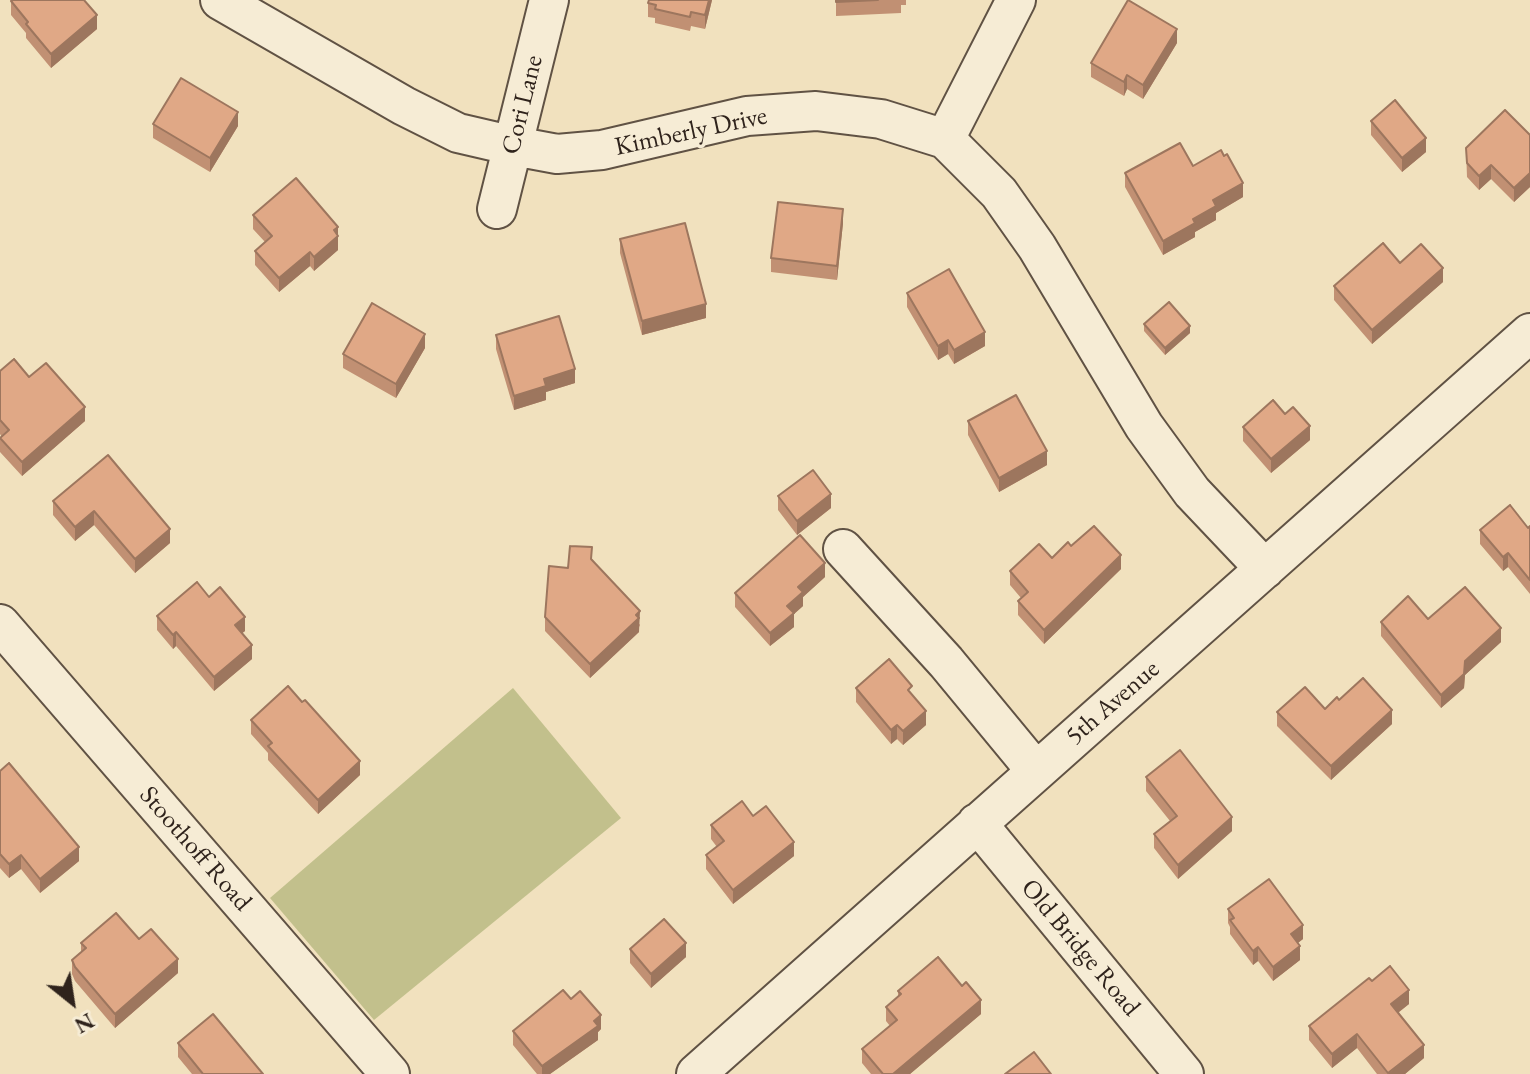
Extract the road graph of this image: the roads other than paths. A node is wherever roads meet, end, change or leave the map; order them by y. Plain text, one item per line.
1 (220, 0) edge
2 (549, 0) edge
3 (1016, 0) edge
4 (945, 139) junction
5 (514, 146) junction
6 (497, 209) dead end
7 (1530, 333) edge
8 (843, 549) dead end
9 (1265, 569) junction
10 (0, 624) edge
11 (1036, 771) junction
12 (977, 823) junction
13 (720, 1061) edge
14 (386, 1073) edge
15 (696, 1074) edge
16 (1184, 1074) edge

1 - 5 street, Kimberly Drive
2 - 5 street, Cori Lane
3 - 4 street
4 - 5 street, Kimberly Drive
4 - 9 street, Kimberly Drive
5 - 6 street, Cori Lane
7 - 9 street, 5th Avenue
8 - 11 street
9 - 11 street, 5th Avenue
10 - 14 street, Stoothoff Road
11 - 12 street, 5th Avenue
12 - 13 street, 5th Avenue
12 - 16 street, Old Bridge Road
13 - 15 street, 5th Avenue

